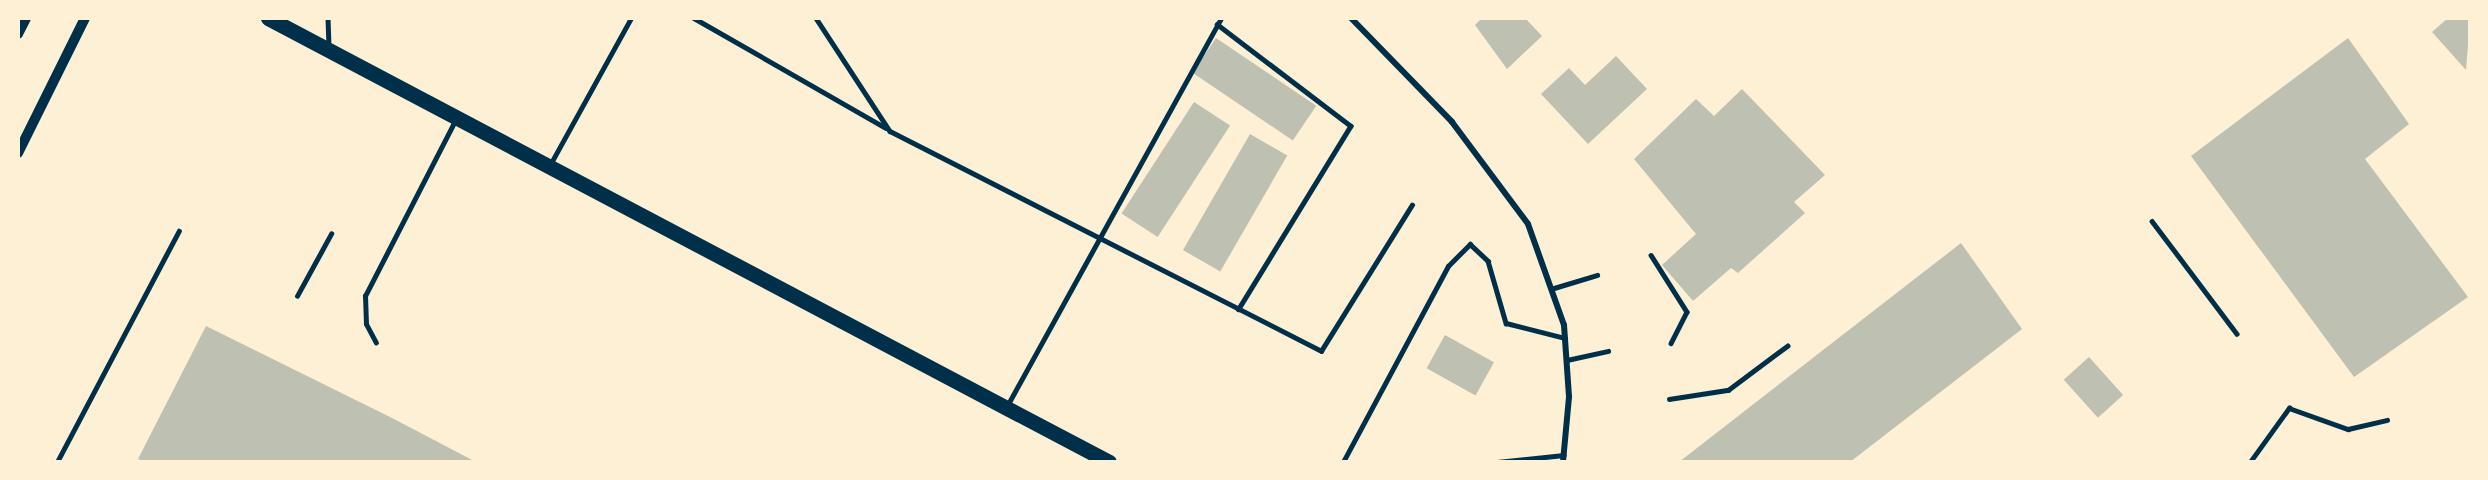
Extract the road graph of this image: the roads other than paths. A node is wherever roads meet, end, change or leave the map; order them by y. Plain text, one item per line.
1 (26, 18) edge
2 (85, 18) edge
3 (268, 18) edge
4 (328, 18) edge
5 (631, 18) edge
6 (694, 18) edge
7 (816, 18) edge
8 (1221, 18) edge
9 (1351, 18) edge
10 (1218, 24) junction
11 (18, 34) edge
12 (329, 51) junction
13 (455, 119) junction
14 (891, 131) junction
15 (18, 153) edge
16 (548, 168) junction
17 (1412, 205) dead end
18 (2152, 221) dead end
19 (179, 231) dead end
20 (331, 234) dead end
21 (1097, 237) junction
22 (1651, 255) dead end
23 (1597, 275) dead end
24 (1554, 288) junction
25 (297, 296) dead end
26 (1239, 309) junction
27 (2237, 334) dead end
28 (1565, 338) junction
29 (376, 343) dead end
30 (1671, 343) dead end
31 (1787, 346) dead end
32 (1608, 351) dead end
33 (1567, 360) junction
34 (1669, 399) dead end
35 (1006, 408) junction
36 (2387, 420) dead end
37 (1563, 459) edge
38 (57, 462) edge
39 (1109, 462) edge
40 (1343, 462) edge
41 (1497, 462) edge
42 (2250, 462) edge

1 - 11 street
2 - 15 street
3 - 12 main road
4 - 12 lane
5 - 16 lane
6 - 14 lane
7 - 14 lane
8 - 10 lane
9 - 24 street
10 - 21 lane
10 - 26 lane
12 - 13 main road
13 - 16 main road
13 - 29 lane
14 - 21 lane
16 - 35 main road
17 - 26 lane
18 - 27 lane
19 - 38 lane
20 - 25 lane
21 - 26 lane
21 - 35 lane
22 - 30 lane
23 - 24 lane
24 - 28 street
28 - 33 street
28 - 40 lane
31 - 34 lane
32 - 33 lane
33 - 37 street
35 - 39 main road
36 - 42 lane
37 - 41 lane

